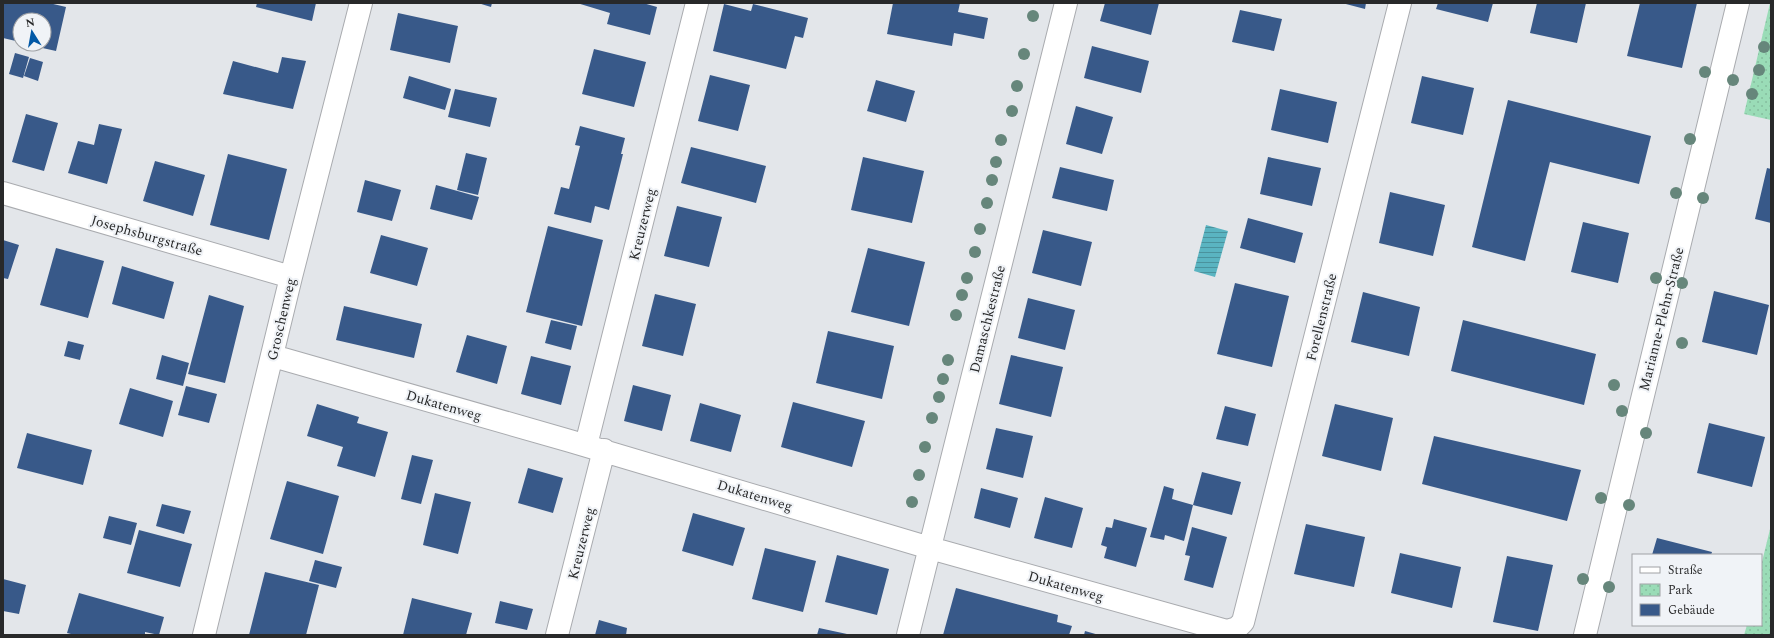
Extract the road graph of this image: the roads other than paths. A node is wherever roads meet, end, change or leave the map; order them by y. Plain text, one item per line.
1 (361, 3) edge
2 (698, 3) edge
3 (1066, 3) edge
4 (1400, 3) edge
5 (1738, 3) edge
6 (3, 194) edge
7 (291, 277) junction
8 (273, 356) junction
9 (595, 448) junction
10 (930, 548) junction
11 (1237, 628) joint
12 (204, 635) edge
13 (558, 635) edge
14 (908, 635) edge
15 (1585, 635) edge

1 - 7 street, Groschenweg
2 - 9 street, Kreuzerweg
3 - 10 street, Damaschkestraße
4 - 11 street, Forellenstraße
5 - 15 street, Marianne-Plehn-Straße
6 - 7 street, Josephsburgstraße
7 - 8 street, Groschenweg
8 - 9 street, Dukatenweg
8 - 12 street, Groschenweg
9 - 10 street, Dukatenweg
9 - 13 street, Kreuzerweg
10 - 11 street, Dukatenweg
10 - 14 street, Damaschkestraße

